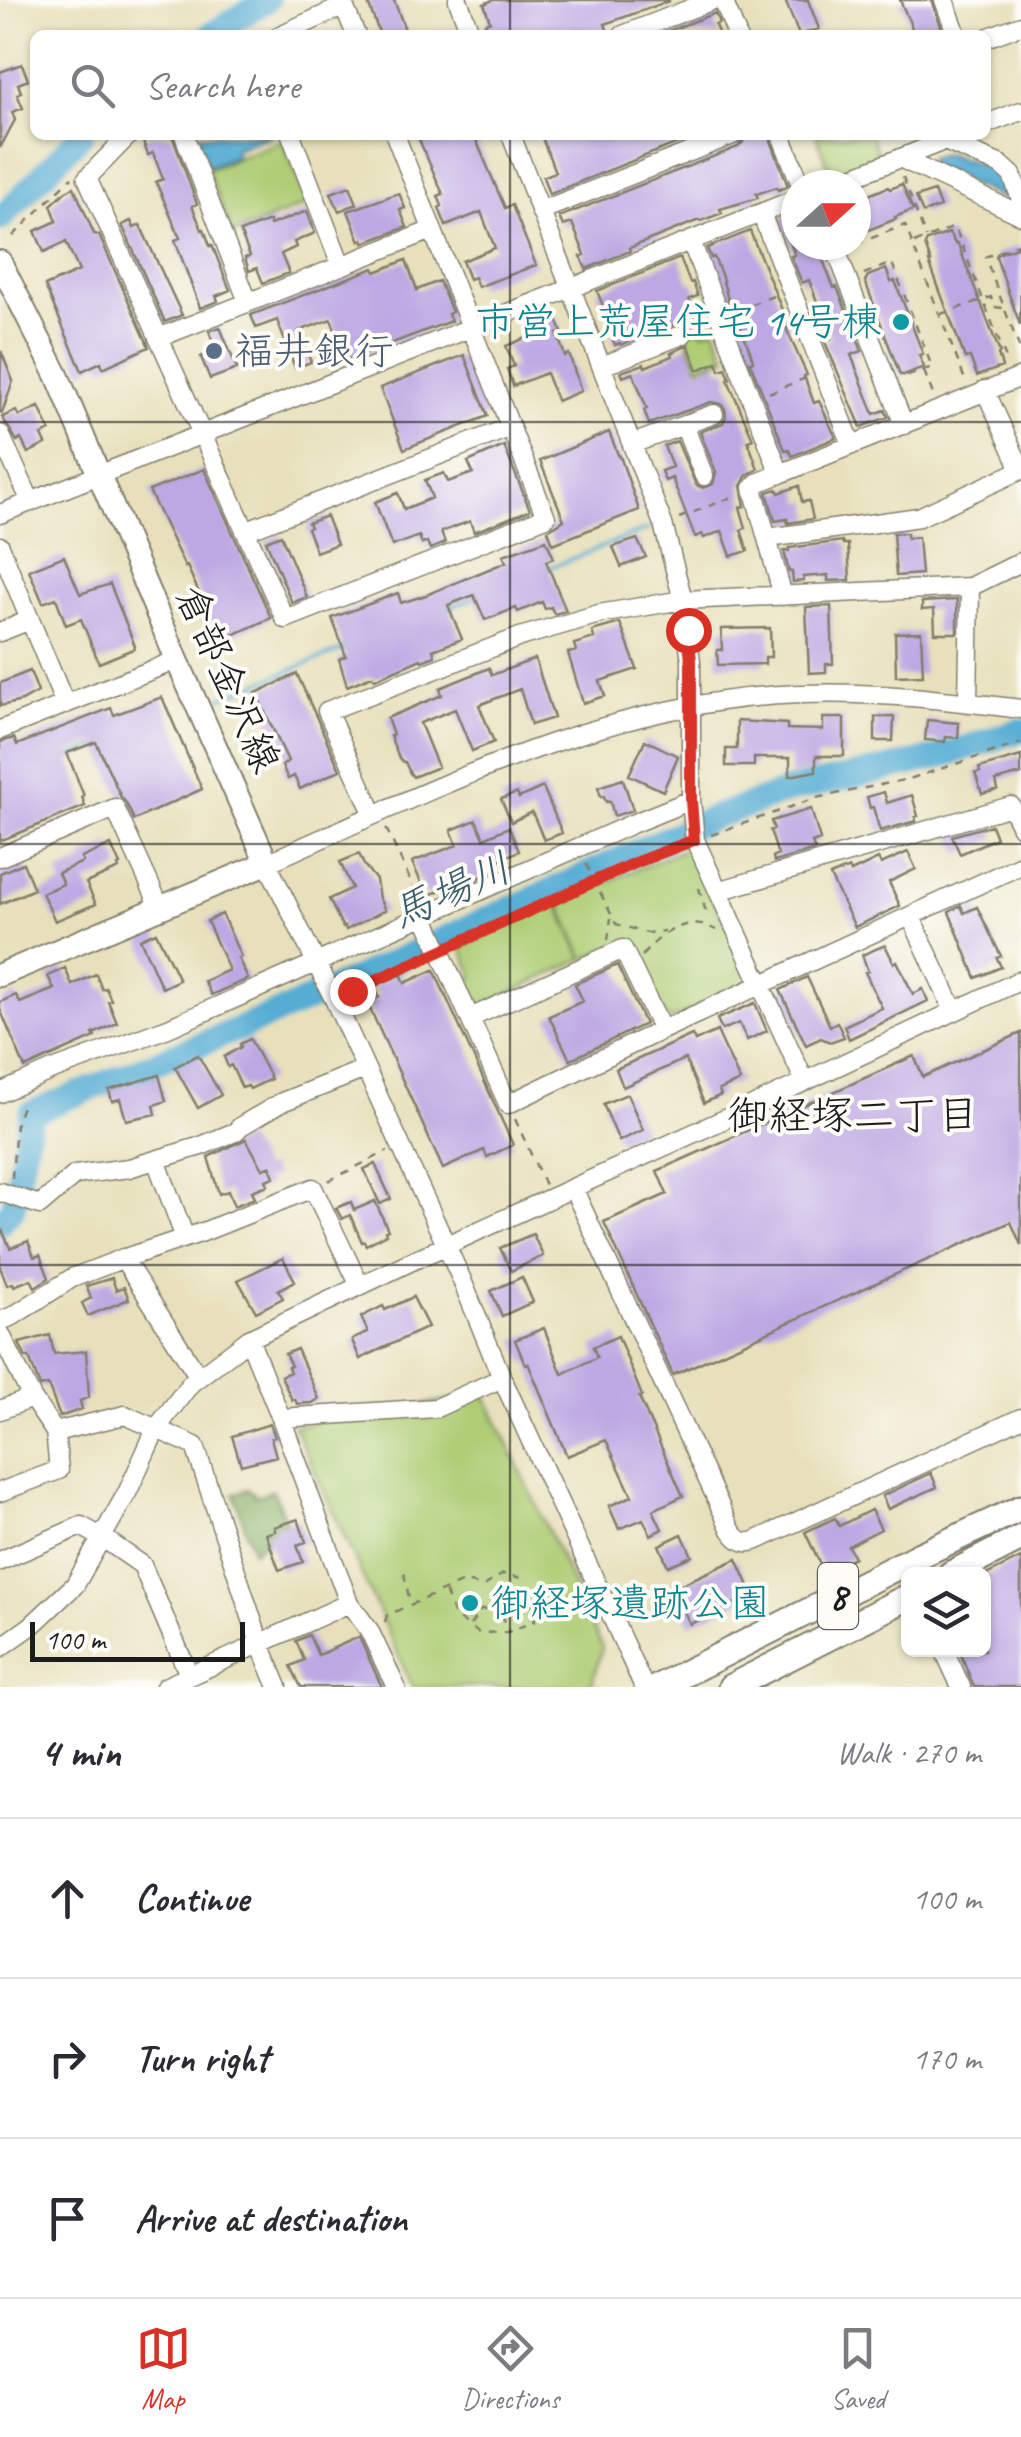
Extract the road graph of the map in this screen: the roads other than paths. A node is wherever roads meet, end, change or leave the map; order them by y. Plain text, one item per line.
1 (713, 0) edge
2 (722, 0) edge
3 (944, 0) edge
4 (463, 2) edge
5 (1021, 25) edge
6 (291, 30) edge
7 (354, 30) edge
8 (471, 30) edge
9 (636, 30) edge
10 (735, 30) edge
11 (955, 30) edge
12 (991, 36) edge
13 (1021, 111) edge
14 (991, 120) edge
15 (124, 140) edge
16 (186, 140) edge
17 (293, 140) edge
18 (397, 140) edge
19 (513, 140) edge
20 (720, 140) edge
21 (783, 140) edge
22 (948, 140) edge
23 (956, 140) edge
24 (900, 164) junction
25 (795, 170) edge
26 (871, 173) edge
27 (1020, 193) edge
28 (781, 205) edge
29 (540, 210) junction
30 (761, 213) junction
31 (1021, 214) edge
32 (432, 230) junction
33 (690, 241) junction
34 (840, 260) edge
35 (0, 262) edge
36 (341, 266) junction
37 (570, 288) junction
38 (248, 302) junction
39 (470, 327) junction
40 (682, 336) dead end
41 (158, 338) junction
42 (602, 366) junction
43 (1015, 372) edge
44 (976, 387) junction
45 (714, 414) dead end
46 (684, 425) junction
47 (904, 425) junction
48 (511, 427) junction
49 (0, 434) edge
50 (201, 434) junction
51 (632, 444) junction
52 (852, 445) junction
53 (1021, 469) edge
54 (100, 474) junction
55 (780, 474) junction
56 (704, 476) dead end
57 (31, 502) junction
58 (0, 514) edge
59 (245, 531) junction
60 (768, 538) junction
61 (0, 546) edge
62 (1021, 562) edge
63 (970, 587) junction
64 (783, 596) junction
65 (683, 600) junction
66 (30, 620) junction
67 (0, 632) edge
68 (177, 660) junction
69 (968, 703) junction
70 (65, 704) junction
71 (690, 705) junction
72 (1021, 710) edge
73 (0, 730) edge
74 (380, 821) junction
75 (693, 824) junction
76 (1021, 827) edge
77 (0, 857) edge
78 (267, 862) junction
79 (1021, 865) edge
80 (718, 891) junction
81 (160, 907) junction
82 (910, 916) junction
83 (426, 919) junction
84 (317, 964) junction
85 (0, 975) edge
86 (1021, 980) edge
87 (761, 985) junction
88 (954, 1011) junction
89 (470, 1018) junction
90 (662, 1030) junction
91 (365, 1069) junction
92 (804, 1080) junction
93 (0, 1093) edge
94 (156, 1160) junction
95 (573, 1188) junction
96 (9, 1195) edge
97 (185, 1238) junction
98 (446, 1246) junction
99 (123, 1258) junction
100 (360, 1286) junction
101 (0, 1321) edge
102 (0, 1333) edge
103 (249, 1338) junction
104 (199, 1376) junction
105 (502, 1378) junction
106 (32, 1398) junction
107 (0, 1410) edge
108 (282, 1418) junction
109 (1021, 1418) edge
110 (156, 1429) junction
111 (54, 1432) junction
112 (0, 1492) edge
113 (1021, 1508) edge
114 (103, 1538) junction
115 (1021, 1538) edge
116 (0, 1561) edge
117 (965, 1567) edge
118 (901, 1601) edge
119 (350, 1604) junction
120 (260, 1644) junction
121 (0, 1648) edge
122 (947, 1657) edge
123 (189, 1676) junction
124 (165, 1687) edge
125 (278, 1687) edge
126 (396, 1687) edge
127 (644, 1687) edge
128 (658, 1687) edge
129 (731, 1687) edge
130 (961, 1687) edge

1 - 9 street
2 - 10 street
3 - 11 street
4 - 8 street
5 - 12 street
6 - 7 street
13 - 14 street
15 - 41 street
16 - 38 street
17 - 36 street
18 - 32 street
19 - 29 street
20 - 29 street
21 - 25 street
22 - 24 street
23 - 27 street
24 - 26 street
24 - 31 street
28 - 30 street
29 - 37 street
30 - 33 street
30 - 52 street
32 - 36 street
32 - 39 street
33 - 37 street
33 - 55 street
34 - 47 street
35 - 54 main road, 倉部金沢線
36 - 38 street
37 - 39 street
37 - 42 street
38 - 41 street
39 - 48 street
39 - 50 street
40 - 42 street
41 - 50 street
42 - 51 street
43 - 44 street
44 - 47 street
44 - 53 street
45 - 46 street
46 - 51 street
46 - 56 street
47 - 52 street
48 - 59 street
48 - 59 street
49 - 57 street
50 - 54 street
50 - 59 street
51 - 65 street
52 - 55 street
53 - 60 street
54 - 57 street
54 - 68 main road, 倉部金沢線
55 - 60 street
57 - 58 street
60 - 64 street
61 - 66 street
62 - 63 street
63 - 64 street
63 - 69 street
64 - 65 street
65 - 71 street
65 - 74 street
66 - 67 street
66 - 70 street
68 - 70 street
68 - 78 main road, 倉部金沢線
69 - 71 street
69 - 72 street
70 - 73 street
71 - 74 street
71 - 75 street
74 - 78 street
75 - 80 street
75 - 83 street
76 - 80 street
77 - 81 street
78 - 81 main road
78 - 84 street
79 - 82 street
80 - 87 street
81 - 85 main road
82 - 87 street
82 - 88 street
83 - 84 street
83 - 89 street
84 - 91 street
84 - 93 street
86 - 88 street
87 - 90 street
87 - 92 street
88 - 92 street
89 - 90 street
89 - 90 street
91 - 94 street
91 - 98 street
92 - 95 street
94 - 96 street
94 - 97 street
95 - 98 street
95 - 109 street
97 - 99 street
97 - 100 street
98 - 100 street
98 - 105 street
99 - 101 street
99 - 104 street
100 - 103 street
102 - 106 street
103 - 104 street
103 - 108 street
104 - 110 street
105 - 108 street
105 - 127 street
106 - 107 street
106 - 111 street
108 - 119 street
110 - 111 street
110 - 114 street
110 - 120 street
111 - 112 street
113 - 128 highway, 8
114 - 116 street
114 - 121 street
114 - 123 street
115 - 117 highway
118 - 129 highway, 8
119 - 120 street
119 - 126 street
120 - 123 street
120 - 125 street
122 - 130 street
123 - 124 street

